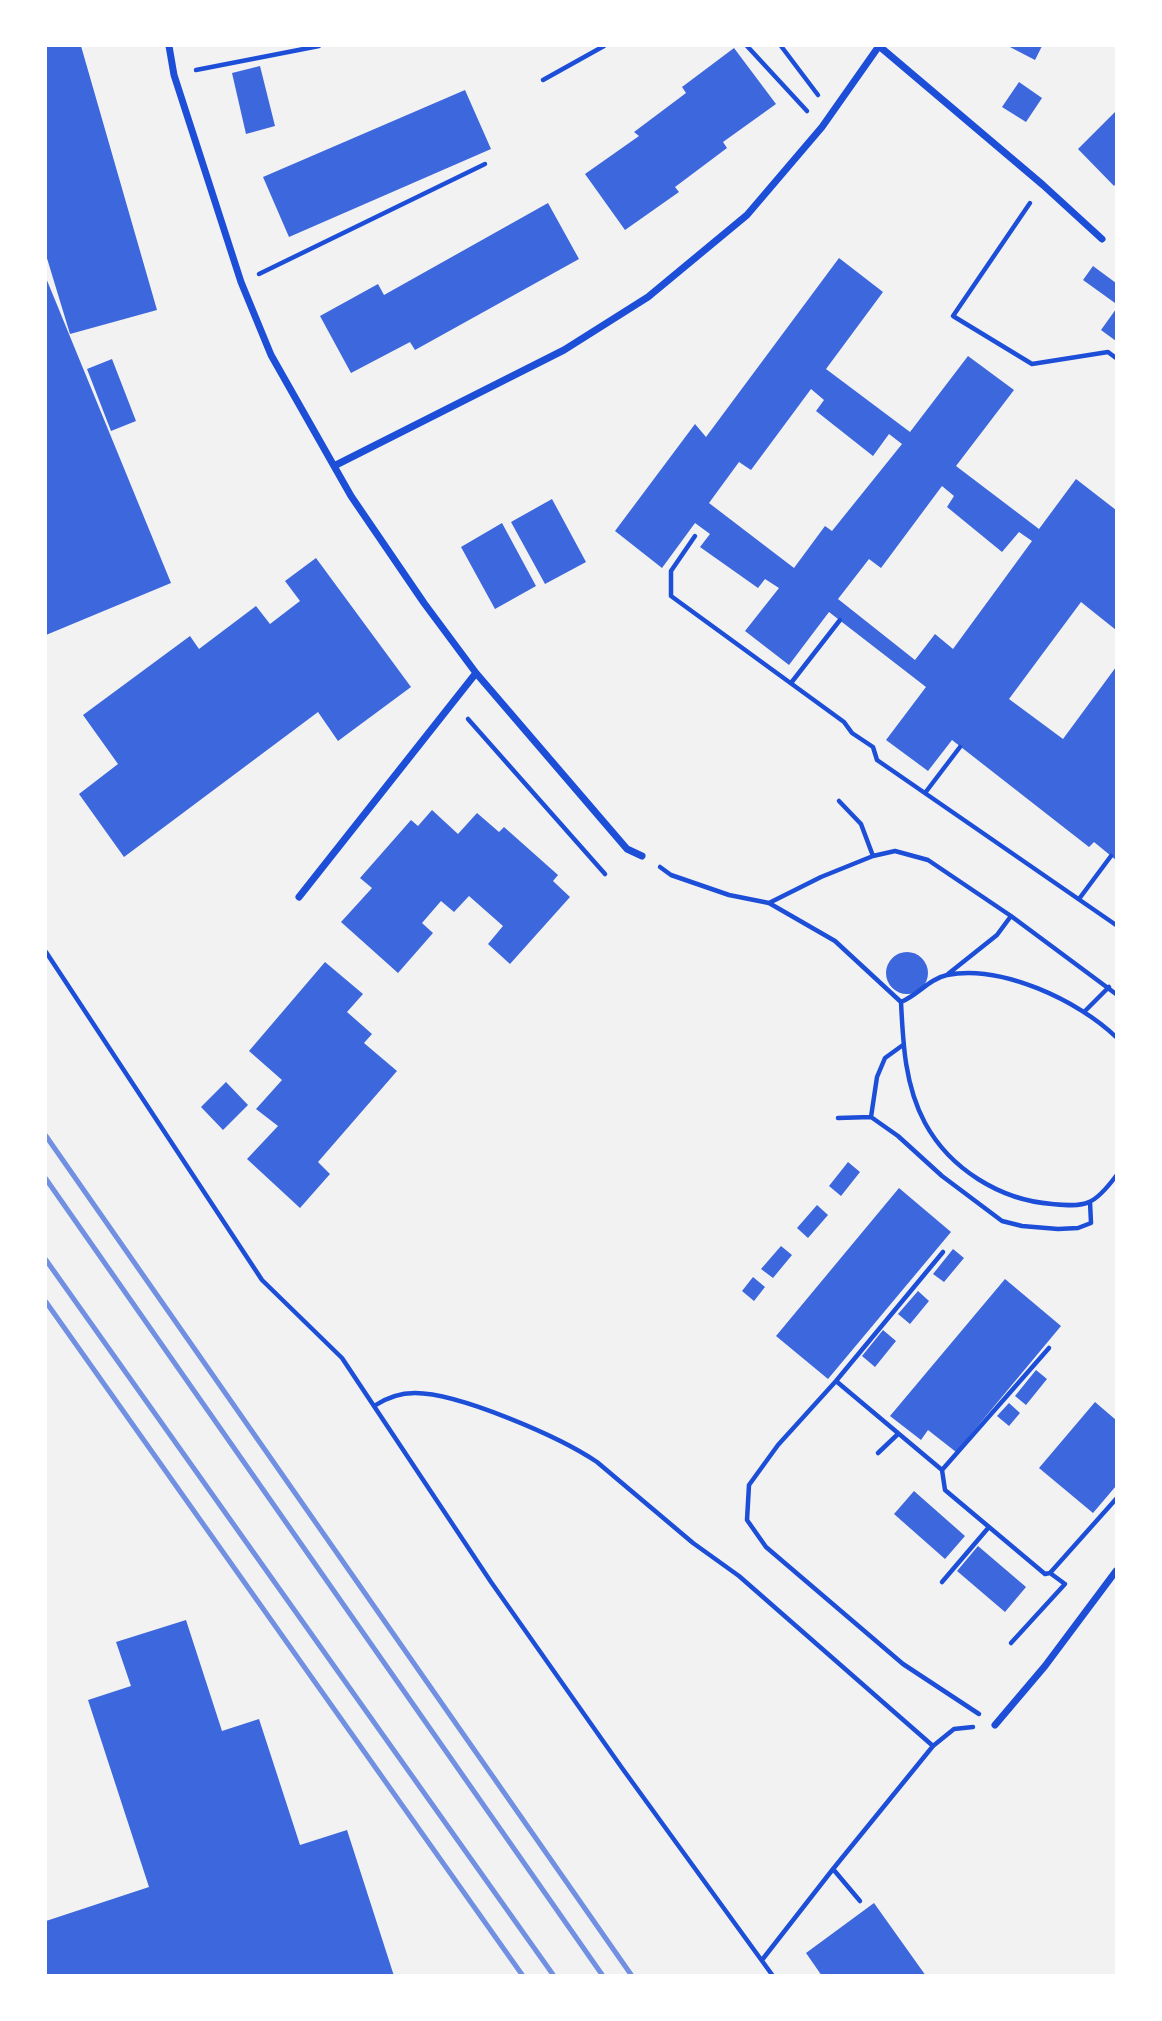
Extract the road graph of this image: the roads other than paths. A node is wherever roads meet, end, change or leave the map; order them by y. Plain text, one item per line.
1 (169, 46) edge
2 (1102, 239) dead end
3 (334, 466) junction
4 (476, 673) junction
5 (642, 856) road end
6 (299, 897) dead end
7 (1116, 1570) edge
8 (995, 1725) road end

1 - 3 street
2 - 3 street
3 - 4 street
4 - 5 street
4 - 6 street
7 - 8 street

